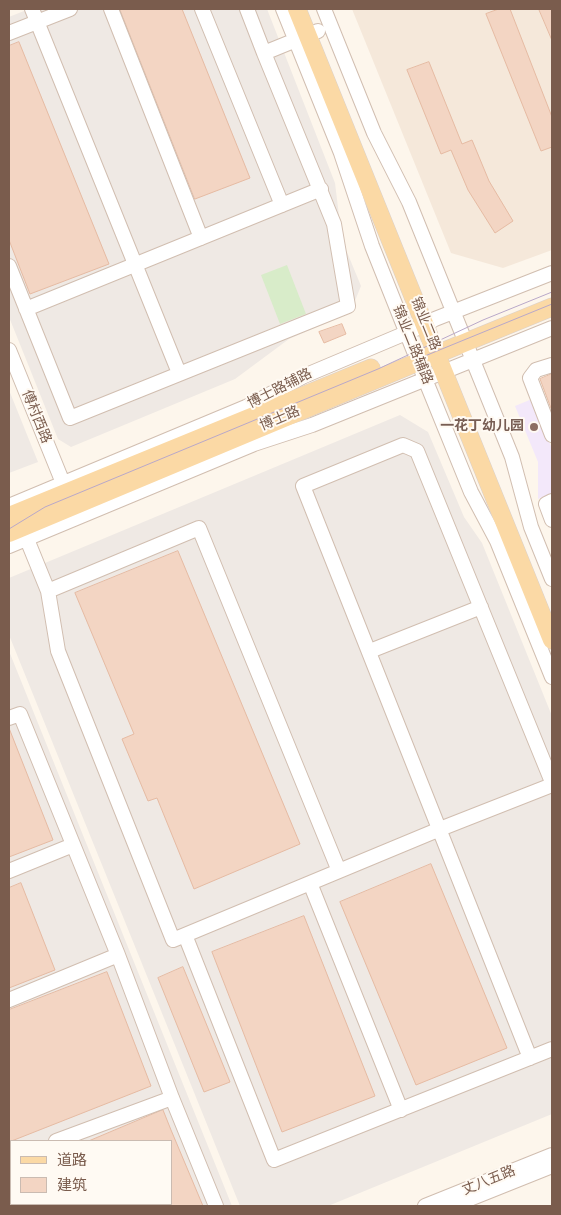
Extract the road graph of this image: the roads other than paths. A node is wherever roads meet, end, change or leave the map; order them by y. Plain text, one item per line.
1 (70, 9) edge
2 (111, 9) edge
3 (202, 9) edge
4 (247, 9) edge
5 (283, 9) edge
6 (297, 9) edge
7 (309, 9) edge
8 (324, 9) edge
9 (34, 15) edge
10 (9, 33) edge
11 (307, 35) junction
12 (264, 53) junction
13 (321, 189) junction
14 (282, 205) junction
15 (201, 238) junction
16 (135, 265) junction
17 (9, 266) edge
18 (552, 273) edge
19 (552, 294) edge
20 (552, 307) edge
21 (26, 309) junction
22 (453, 312) junction
23 (430, 322) junction
24 (552, 328) edge
25 (407, 333) junction
26 (463, 337) junction
27 (440, 346) junction
28 (9, 350) edge
29 (416, 356) junction
30 (472, 360) junction
31 (552, 365) edge
32 (449, 369) junction
33 (179, 373) junction
34 (425, 379) junction
35 (552, 435) edge
36 (63, 483) junction
37 (552, 501) edge
38 (9, 506) edge
39 (552, 520) edge
40 (17, 528) edge
41 (9, 546) edge
42 (552, 579) edge
43 (48, 591) junction
44 (480, 607) junction
45 (552, 608) edge
46 (552, 640) edge
47 (370, 651) junction
48 (552, 677) edge
49 (9, 716) edge
50 (552, 783) edge
51 (440, 829) junction
52 (73, 844) junction
53 (9, 871) edge
54 (339, 871) junction
55 (310, 883) junction
56 (185, 935) junction
57 (118, 955) junction
58 (9, 1000) edge
59 (552, 1049) edge
60 (530, 1058) junction
61 (172, 1098) junction
62 (401, 1110) junction
63 (59, 1140) edge
64 (552, 1155) edge
65 (552, 1166) edge
66 (216, 1206) edge
67 (425, 1206) edge
68 (452, 1206) edge

1 - 9 street
2 - 15 street
3 - 14 street
4 - 12 street
5 - 11 street, 锦业二路辅路
6 - 11 main road, 锦业二路
7 - 11 main road, 锦业二路
8 - 22 street
9 - 10 street
9 - 16 street
11 - 12 street
11 - 23 main road, 锦业二路
11 - 25 street, 锦业二路辅路
12 - 13 street
13 - 14 street
13 - 33 street
14 - 15 street
15 - 16 street
16 - 21 street
16 - 33 street
17 - 21 street
18 - 22 street, 博士路辅路
19 - 26 main road, 博士路
20 - 26 main road, 博士路
21 - 33 street
22 - 23 street, 博士路辅路
22 - 26 street
23 - 25 street, 博士路辅路
23 - 27 main road, 锦业二路
24 - 30 street
25 - 29 street, 锦业二路辅路
25 - 36 street, 博士路辅路
26 - 27 main road, 博士路
26 - 30 street
27 - 29 main road, 博士路
27 - 32 main road, 锦业二路
28 - 36 street, 傅村西路
29 - 34 street, 锦业二路辅路
29 - 40 main road, 博士路
30 - 32 street
30 - 42 street
31 - 35 street
32 - 34 street
32 - 45 main road, 锦业二路
32 - 46 main road, 锦业二路
34 - 40 street
34 - 48 street, 锦业二路辅路
36 - 38 street, 博士路辅路
37 - 39 street
40 - 41 street
40 - 43 street
43 - 54 street
43 - 56 street
44 - 47 street
44 - 47 street
44 - 50 street
47 - 51 street
49 - 52 street
50 - 51 street
51 - 54 street
51 - 60 street
52 - 53 street
52 - 57 street
54 - 55 street
55 - 56 street
55 - 62 street
56 - 62 street
57 - 58 street
57 - 61 street
59 - 60 street
60 - 62 street
61 - 63 street
61 - 66 street
64 - 67 street, 丈八五路
65 - 68 street, 丈八五路

